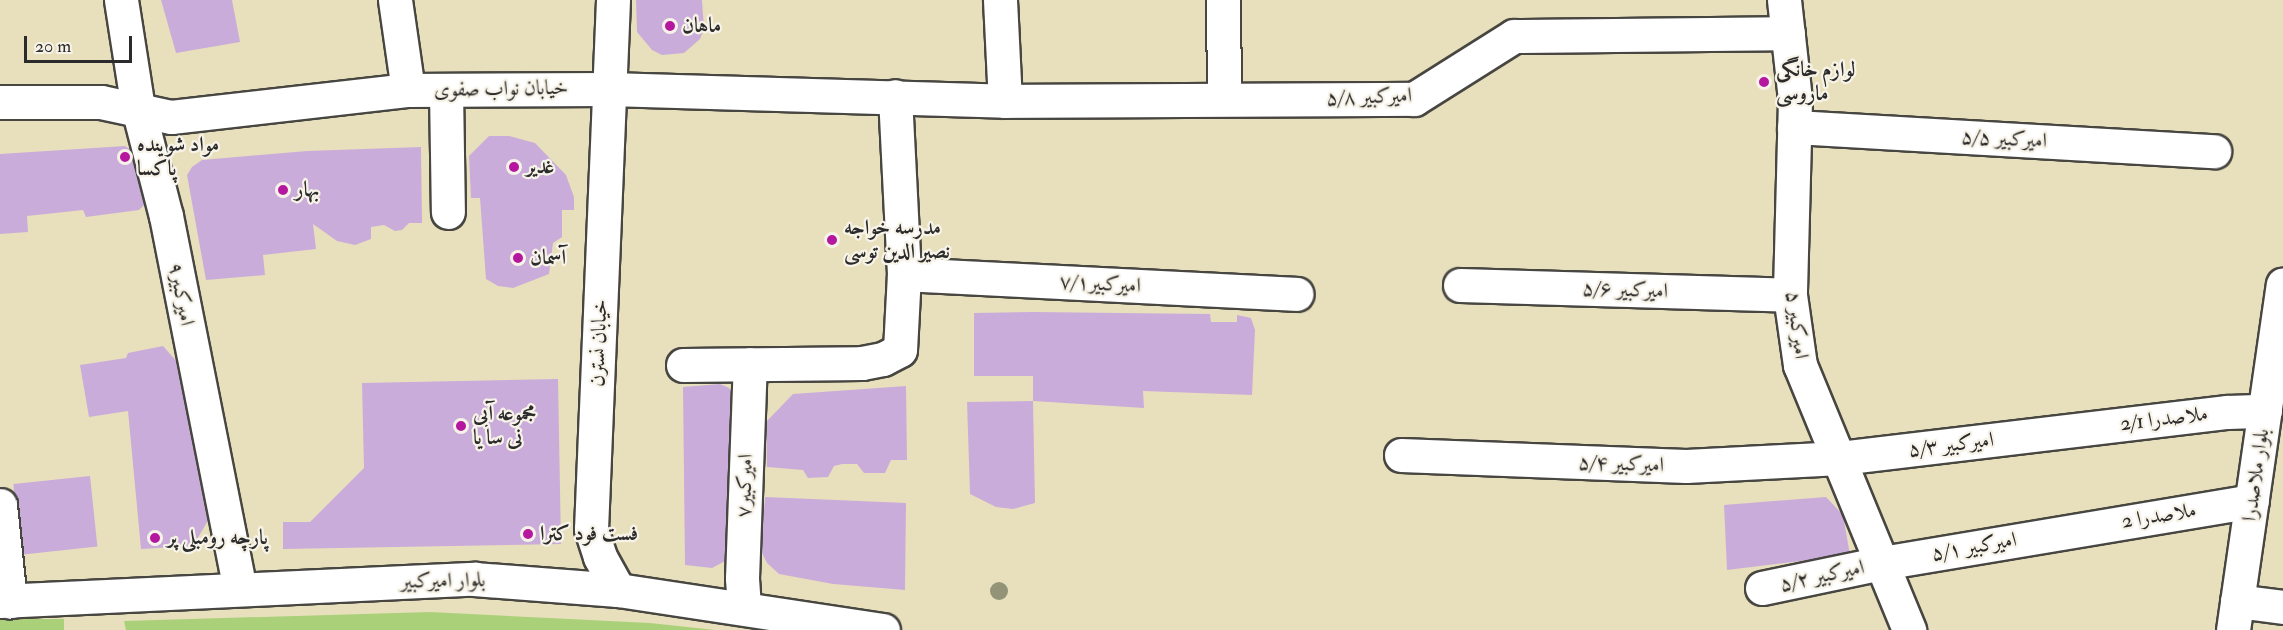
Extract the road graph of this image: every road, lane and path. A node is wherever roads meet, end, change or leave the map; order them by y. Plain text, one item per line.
1 (121, 0) edge
2 (396, 0) edge
3 (613, 0) edge
4 (1000, 0) edge
5 (1222, 0) edge
6 (1784, 0) edge
7 (1788, 33) junction
8 (609, 89) junction
9 (408, 90) junction
10 (446, 90) junction
11 (896, 96) junction
12 (1224, 98) junction
13 (1005, 101) junction
14 (0, 102) edge
15 (138, 108) junction
16 (1794, 127) junction
17 (2214, 151) dead end
18 (448, 212) dead end
19 (904, 274) junction
20 (1460, 285) dead end
21 (2283, 285) edge
22 (1296, 294) dead end
23 (1790, 295) junction
24 (750, 364) junction
25 (683, 365) dead end
26 (2265, 411) junction
27 (2063, 432) joint
28 (1401, 455) dead end
29 (1840, 458) junction
30 (2252, 501) junction
31 (0, 505) edge
32 (2067, 532) joint
33 (1882, 563) junction
34 (1762, 588) dead end
35 (240, 589) junction
36 (618, 590) junction
37 (5, 601) edge
38 (744, 607) junction
39 (2283, 607) edge
40 (2234, 622) edge
41 (883, 630) edge
42 (1909, 630) edge

1 - 15 street, امیرکبیر۹
2 - 9 street
3 - 8 street, خیابان نسترن
4 - 13 street
5 - 12 street
6 - 7 street, امیرکبیر ۵
7 - 12 street, امیرکبیر ۵/۸
7 - 16 street, امیرکبیر ۵
8 - 10 street, خیابان نواب صفوی
8 - 11 street, خیابان نواب صفوی
8 - 36 street, خیابان نسترن
9 - 10 street, خیابان نواب صفوی
9 - 15 street, خیابان نواب صفوی
10 - 18 street
11 - 13 street, خیابان نواب صفوی
11 - 19 street
12 - 13 street, امیرکبیر ۵/۸
14 - 15 street, خیابان نواب صفوی
15 - 35 street, امیرکبیر۹
16 - 17 street, امیرکبیر ۵/۵
16 - 23 street, امیرکبیر ۵
19 - 22 street, امیرکبیر۷/۱
19 - 24 street
20 - 23 street, امیرکبیر ۵/۶
21 - 26 street, بلوار ملاصدرا
23 - 29 street, امیرکبیر ۵
24 - 25 street
24 - 38 street, امیرکبیر۷
26 - 27 street, ملاصدرا 2/1
26 - 30 street, بلوار ملاصدرا
27 - 29 street, امیرکبیر ۵/۳
28 - 29 street, امیرکبیر ۵/۴
29 - 33 street, امیرکبیر ۵
30 - 32 street, ملاصدرا 2
30 - 40 street, بلوار ملاصدرا
31 - 37 street
32 - 33 street, امیرکبیر ۵/۱
33 - 34 street, امیرکبیر ۵/۲
33 - 42 street, امیرکبیر ۵
35 - 36 street, بلوار امیرکبیر
35 - 37 street, بلوار امیرکبیر
36 - 38 street, بلوار امیرکبیر
38 - 41 street, بلوار امیرکبیر
39 - 40 street

